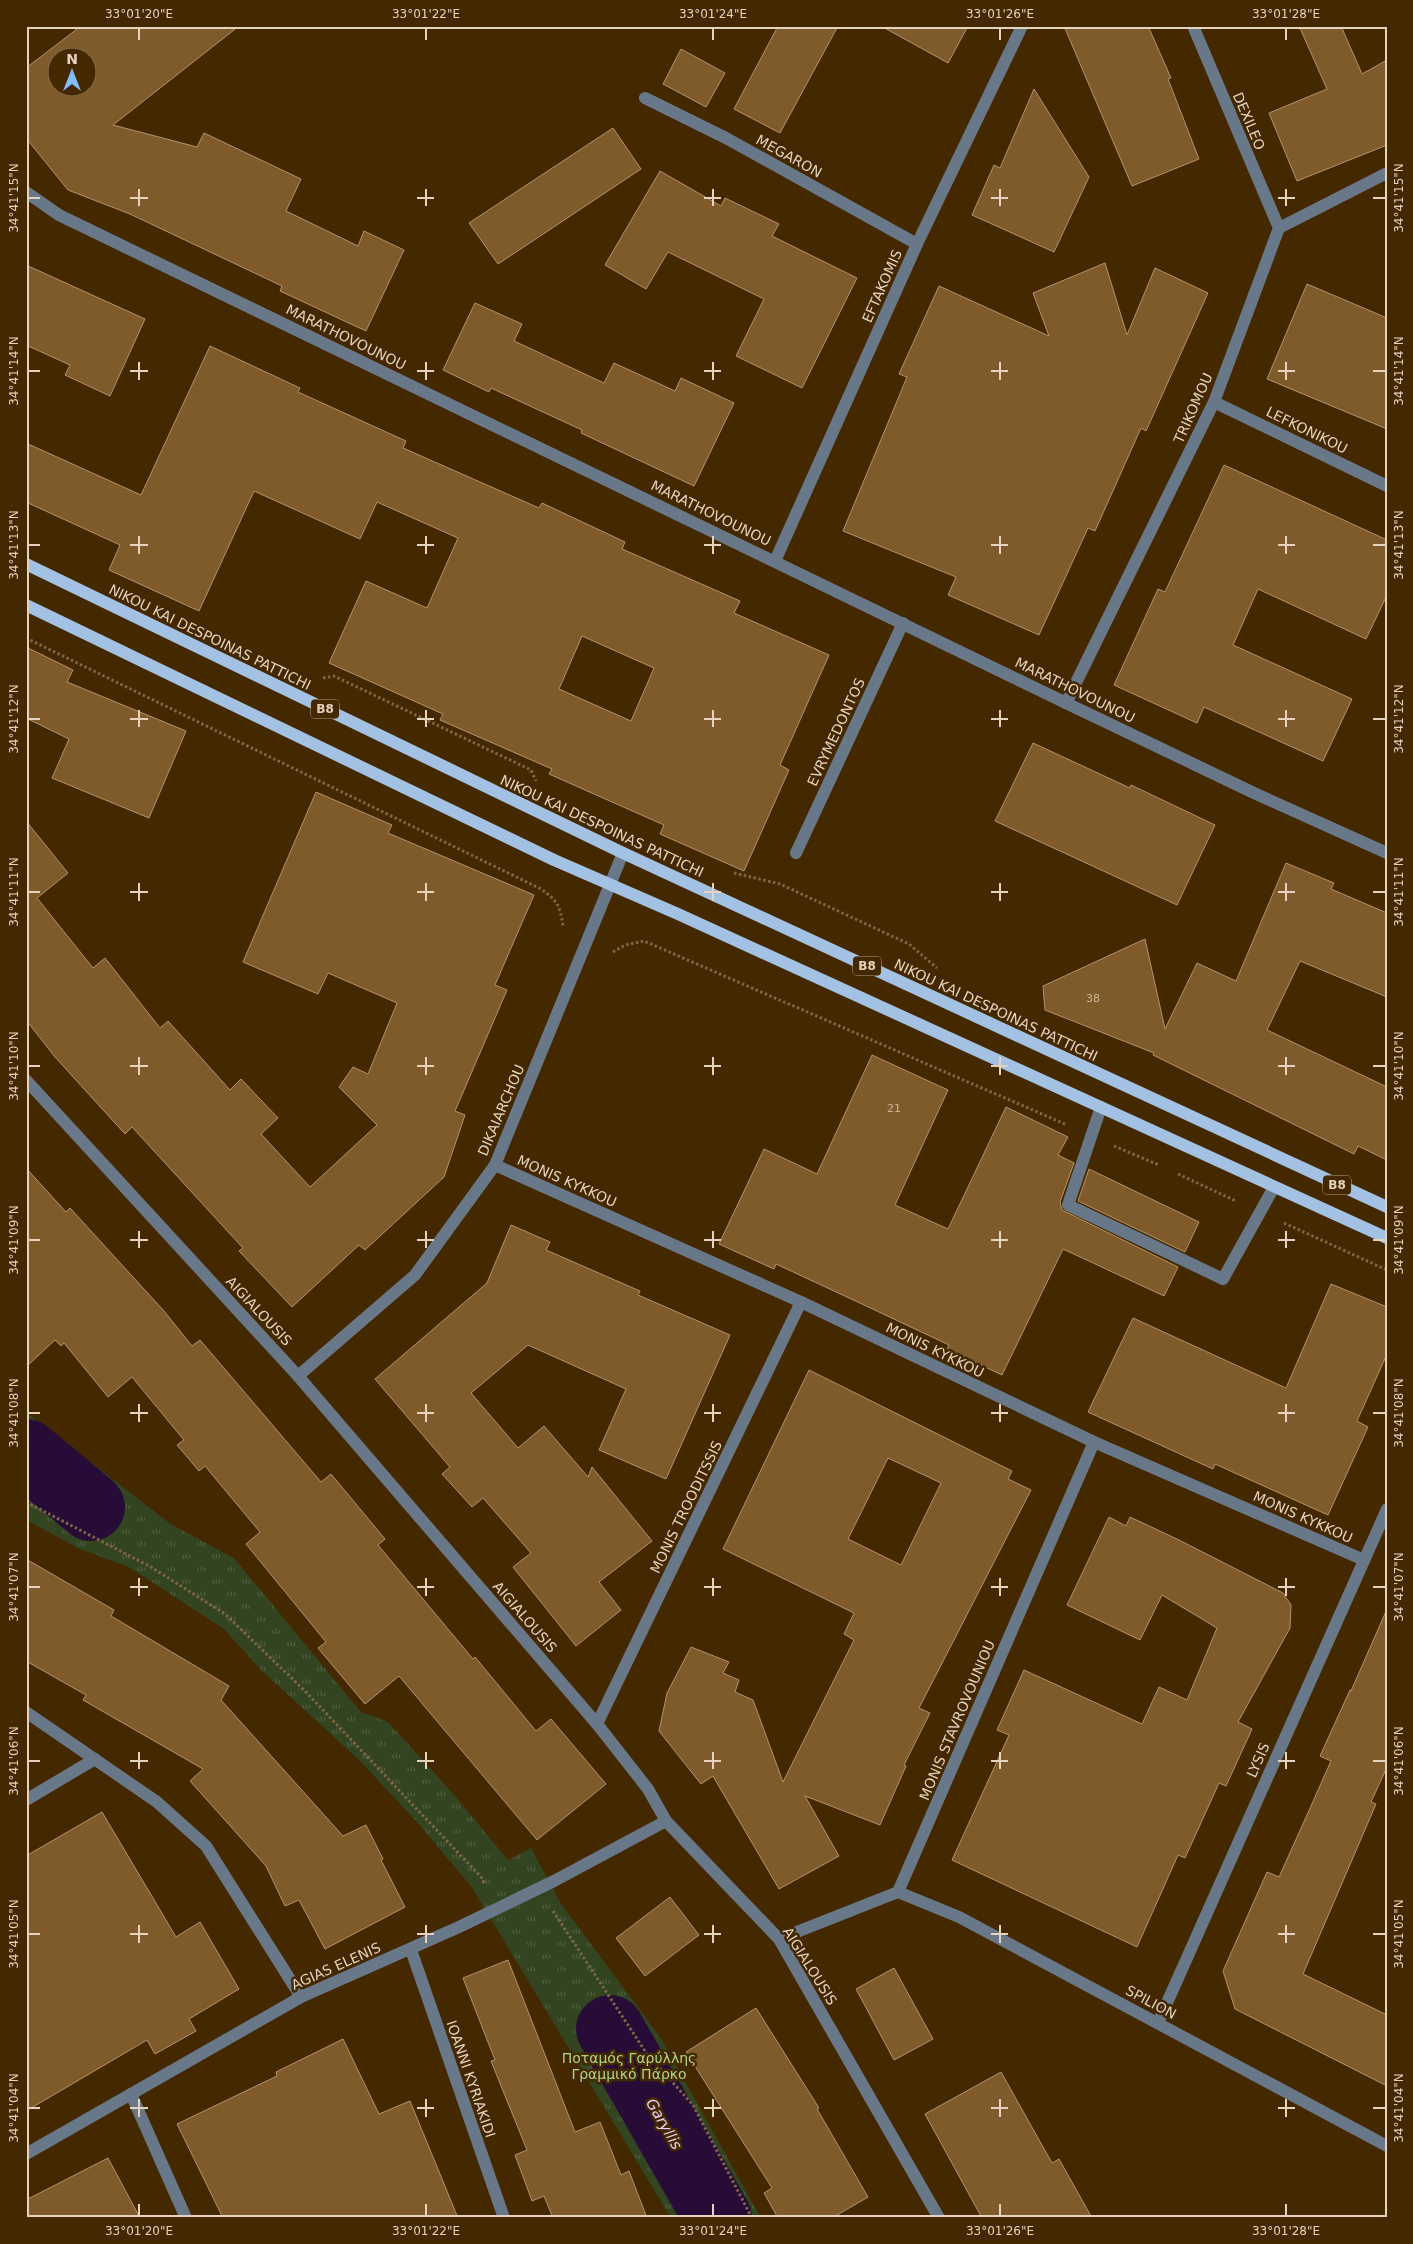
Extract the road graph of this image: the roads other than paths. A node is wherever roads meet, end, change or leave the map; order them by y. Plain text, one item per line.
1 (1022, 26) edge
2 (1194, 26) edge
3 (645, 98) dead end
4 (1387, 173) edge
5 (26, 192) edge
6 (1279, 228) junction
7 (917, 244) junction
8 (1214, 402) junction
9 (1387, 486) edge
10 (775, 561) junction
11 (26, 564) edge
12 (26, 605) edge
13 (903, 623) junction
14 (1066, 703) junction
15 (623, 853) junction
16 (796, 853) dead end
17 (1387, 853) edge
18 (610, 884) junction
19 (26, 1080) edge
20 (1101, 1107) junction
21 (494, 1165) junction
22 (1274, 1187) junction
23 (1387, 1207) edge
24 (1387, 1238) edge
25 (801, 1302) junction
26 (298, 1376) junction
27 (1094, 1442) junction
28 (1387, 1509) edge
29 (1364, 1560) junction
30 (26, 1712) edge
31 (597, 1724) junction
32 (95, 1759) junction
33 (26, 1800) edge
34 (666, 1820) junction
35 (898, 1892) junction
36 (779, 1939) junction
37 (411, 1950) junction
38 (301, 1997) junction
39 (1158, 2023) junction
40 (132, 2094) junction
41 (1387, 2146) edge
42 (26, 2154) edge
43 (186, 2218) edge
44 (504, 2218) edge
45 (939, 2218) edge

1 - 7 street, EFTAKOMIS
2 - 6 street, DEXILEO
3 - 7 street, MEGARON
4 - 6 street
5 - 10 street, MARATHOVOUNOU
6 - 8 street, TRIKOMOU
7 - 10 street, EFTAKOMIS
8 - 9 street, LEFKONIKOU
8 - 14 street, TRIKOMOU
10 - 13 street, MARATHOVOUNOU
11 - 15 main road, NIKOU KAI DESPOINAS PATTICHI / B8
12 - 18 main road
13 - 14 street, MARATHOVOUNOU
13 - 16 street, EVRYMEDONTOS
14 - 17 street, MARATHOVOUNOU
15 - 18 street, DIKAIARCHOU
15 - 23 main road, NIKOU KAI DESPOINAS PATTICHI / B8
18 - 20 main road
18 - 21 street, DIKAIARCHOU
19 - 26 street, AIGIALOUSIS
20 - 22 main road
20 - 22 street
21 - 25 street, MONIS KYKKOU
21 - 26 street, DIKAIARCHOU
22 - 24 main road
25 - 27 street, MONIS KYKKOU
25 - 31 street, MONIS TROODITSSIS
26 - 31 street, AIGIALOUSIS
27 - 29 street, MONIS KYKKOU
27 - 35 street, MONIS STAVROVOUNIOU
28 - 29 street, LYSIS
29 - 39 street, LYSIS
30 - 32 street
31 - 34 street, AIGIALOUSIS
32 - 33 street
32 - 38 street
34 - 36 street, AIGIALOUSIS
34 - 37 street, AGIAS ELENIS
35 - 36 street
35 - 39 street, SPILION
36 - 45 street, AIGIALOUSIS
37 - 38 street, AGIAS ELENIS
37 - 44 street, IOANNI KYRIAKIDI
38 - 40 street, AGIAS ELENIS
39 - 41 street, SPILION
40 - 42 street, AGIAS ELENIS
40 - 43 street

